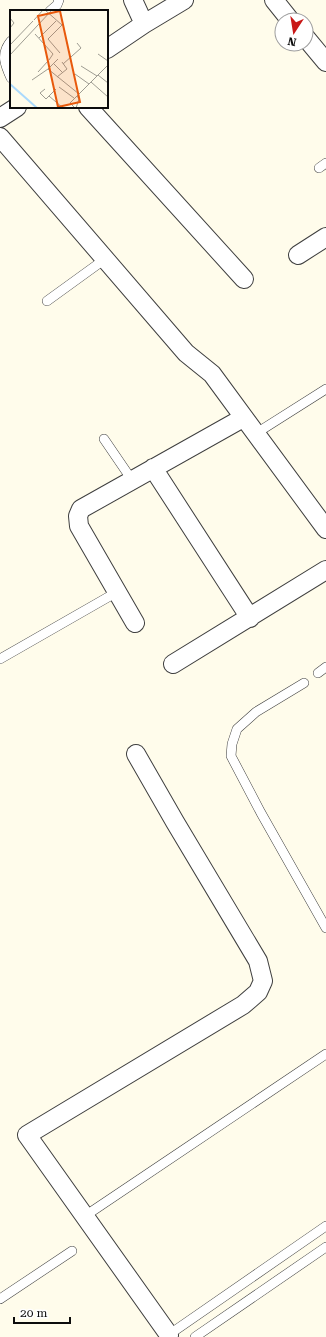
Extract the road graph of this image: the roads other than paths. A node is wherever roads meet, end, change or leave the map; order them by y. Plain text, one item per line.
1 (59, 0) edge
2 (133, 0) edge
3 (184, 0) edge
4 (274, 0) edge
5 (51, 10) edge
6 (284, 12) edge
7 (144, 24) junction
8 (10, 42) edge
9 (108, 48) edge
10 (314, 48) edge
11 (326, 62) edge
12 (10, 76) edge
13 (15, 108) edge
14 (89, 108) edge
15 (0, 118) edge
16 (0, 137) edge
17 (326, 237) edge
18 (298, 255) dead end
19 (105, 260) junction
20 (244, 279) dead end
21 (47, 301) dead end
22 (326, 389) edge
23 (243, 418) junction
24 (255, 434) junction
25 (104, 439) dead end
26 (153, 468) junction
27 (132, 480) junction
28 (326, 529) edge
29 (326, 570) edge
30 (117, 592) junction
31 (250, 618) junction
32 (135, 623) dead end
33 (0, 659) edge
34 (173, 664) dead end
35 (326, 667) edge
36 (318, 672) dead end
37 (304, 683) dead end
38 (136, 754) dead end
39 (326, 928) edge
40 (326, 1054) edge
41 (85, 1216) junction
42 (326, 1226) edge
43 (326, 1248) edge
44 (72, 1251) dead end
45 (0, 1299) edge
46 (168, 1336) edge
47 (196, 1337) edge

1 - 5 lane
2 - 7 street
3 - 7 street
4 - 6 street
7 - 9 street
8 - 12 lane
10 - 11 street
13 - 15 street
14 - 20 street
16 - 19 street
17 - 18 street
19 - 21 lane
19 - 23 street
22 - 24 lane
23 - 24 street
23 - 26 street
24 - 28 street
25 - 27 lane
26 - 27 street
26 - 31 street
27 - 30 street
29 - 31 street
30 - 32 street
30 - 33 lane
31 - 34 street
35 - 36 lane
37 - 39 lane
38 - 41 street
40 - 41 lane
41 - 46 street
42 - 46 lane
43 - 47 lane
44 - 45 lane

